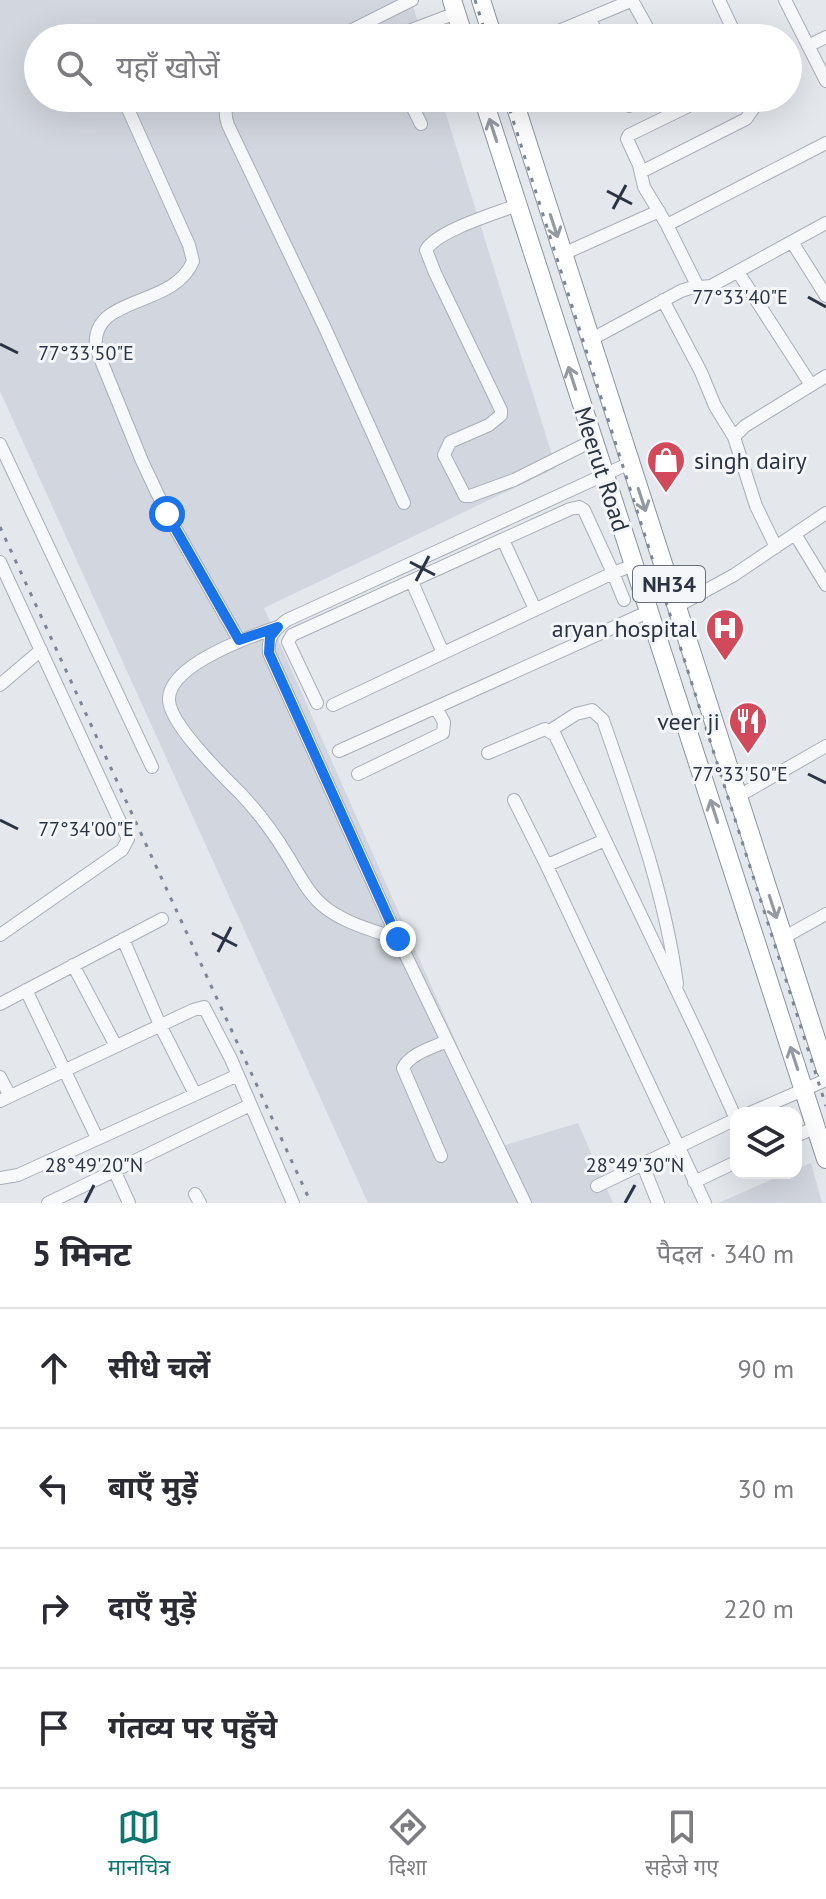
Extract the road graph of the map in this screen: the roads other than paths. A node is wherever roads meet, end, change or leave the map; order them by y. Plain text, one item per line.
1 (412, 0) edge
2 (481, 0) edge
3 (632, 0) edge
4 (719, 0) edge
5 (785, 0) edge
6 (454, 6) edge
7 (590, 19) junction
8 (364, 24) edge
9 (418, 24) edge
10 (489, 24) edge
11 (577, 24) edge
12 (592, 24) edge
13 (645, 24) edge
14 (730, 24) edge
15 (797, 24) edge
16 (802, 34) edge
17 (826, 37) edge
18 (808, 46) junction
19 (826, 81) edge
20 (129, 112) edge
21 (225, 112) edge
22 (415, 112) edge
23 (487, 112) edge
24 (517, 112) edge
25 (676, 112) edge
26 (751, 112) edge
27 (421, 124) dead end
28 (826, 143) edge
29 (641, 172) junction
30 (517, 205) junction
31 (659, 211) junction
32 (826, 223) edge
33 (667, 225) junction
34 (792, 242) junction
35 (563, 254) junction
36 (738, 272) junction
37 (698, 287) junction
38 (826, 296) edge
39 (663, 300) junction
40 (590, 340) junction
41 (821, 382) edge
42 (734, 437) junction
43 (592, 441) junction
44 (0, 444) edge
45 (630, 463) junction
46 (603, 473) junction
47 (404, 503) dead end
48 (826, 513) edge
49 (795, 534) junction
50 (503, 540) junction
51 (776, 547) junction
52 (0, 562) edge
53 (634, 565) junction
54 (613, 573) junction
55 (412, 582) junction
56 (826, 585) edge
57 (12, 588) junction
58 (0, 598) edge
59 (624, 600) dead end
60 (676, 607) junction
61 (535, 609) junction
62 (650, 611) junction
63 (278, 627) junction
64 (239, 640) junction
65 (41, 650) junction
66 (443, 653) junction
67 (0, 685) edge
68 (317, 703) dead end
69 (333, 705) dead end
70 (436, 708) junction
71 (551, 730) junction
72 (826, 746) edge
73 (339, 751) dead end
74 (488, 753) dead end
75 (152, 767) dead end
76 (358, 774) dead end
77 (737, 797) junction
78 (514, 800) dead end
79 (605, 840) junction
80 (545, 862) junction
81 (826, 914) edge
82 (162, 919) dead end
83 (3, 928) edge
84 (783, 938) junction
85 (123, 939) junction
86 (398, 939) junction
87 (73, 965) junction
88 (26, 990) junction
89 (679, 994) junction
90 (0, 1004) edge
91 (160, 1025) junction
92 (820, 1029) edge
93 (447, 1041) junction
94 (116, 1046) junction
95 (66, 1070) junction
96 (826, 1070) edge
97 (238, 1075) junction
98 (0, 1077) edge
99 (826, 1080) edge
100 (804, 1090) junction
101 (195, 1094) junction
102 (5, 1098) edge
103 (250, 1105) junction
104 (731, 1107) edge
105 (764, 1107) edge
106 (730, 1122) edge
107 (816, 1127) junction
108 (802, 1133) edge
109 (97, 1138) junction
110 (678, 1146) junction
111 (441, 1156) dead end
112 (826, 1159) edge
113 (642, 1163) junction
114 (730, 1165) edge
115 (115, 1172) junction
116 (0, 1178) edge
117 (694, 1182) junction
118 (597, 1186) dead end
119 (54, 1202) edge
120 (129, 1203) edge
121 (293, 1203) edge
122 (525, 1203) edge
123 (658, 1203) edge
124 (705, 1203) edge

1 - 8 street
2 - 10 highway
3 - 7 street
3 - 13 street
4 - 14 street
5 - 15 street
6 - 9 street
7 - 11 street
7 - 12 street
16 - 18 street
17 - 18 street
18 - 19 street
20 - 64 street
21 - 47 street
22 - 27 street
30 -> 23 highway, Meerut Road / NH34
24 -> 35 highway, Meerut Road / NH34
25 - 29 street
26 - 29 street
28 - 33 street
29 - 31 street
43 -> 30 highway, Meerut Road / NH34
30 - 43 street
31 - 33 street
31 - 35 street
32 - 34 street
33 - 37 street
34 - 36 street
34 - 38 street
35 - 40 highway, Meerut Road / NH34
36 - 37 street
36 - 41 street
37 - 39 street
39 - 40 street
39 - 42 street
40 - 45 highway, Meerut Road / NH34
41 - 42 street
42 - 51 street
43 - 46 highway, Meerut Road / NH34
44 - 75 street
45 - 46 street
45 -> 60 highway, Meerut Road / NH34
46 - 53 highway, Meerut Road / NH34
46 - 63 street
48 - 49 street
49 - 51 street
49 - 56 street
50 - 54 street
50 - 55 street
50 - 61 street
51 - 60 street
52 - 57 street
53 - 54 street
53 - 62 highway, Meerut Road / NH34
54 - 59 street
54 - 61 street
55 - 66 street
55 - 68 street
57 - 58 street
57 - 65 street
60 - 77 highway, Meerut Road / NH34
61 - 66 street
62 - 70 street
100 -> 62 highway, Meerut Road / NH34
63 - 64 street
63 - 86 street
64 - 86 street
65 - 67 street
65 - 83 street
66 - 69 street
70 - 73 street
70 - 76 street
71 - 74 street
71 - 79 street
71 - 89 street
72 - 77 street
77 -> 84 highway, Meerut Road / NH34
78 - 80 street
79 - 80 street
79 - 89 street
80 - 110 street
81 - 84 street
82 - 85 street
84 - 92 highway, Meerut Road / NH34
85 - 87 street
85 - 91 street
86 - 93 street
87 - 88 street
87 - 94 street
88 - 90 street
88 - 95 street
89 - 104 street
91 - 94 street
91 - 97 street
91 - 101 street
92 - 96 highway, Meerut Road / NH34
93 - 111 street
93 - 122 street
94 - 95 street
95 - 102 street
95 - 109 street
97 - 101 street
97 - 103 street
98 - 102 street
99 - 100 street
100 - 105 street
100 - 107 highway, Meerut Road / NH34
101 - 109 street
103 - 115 street
103 - 121 street
106 - 110 street
107 - 108 street
107 - 112 highway, Meerut Road / NH34
109 - 116 street
110 - 113 street
110 - 117 street
113 - 118 street
113 - 123 street
114 - 117 street
115 - 119 street
115 - 120 street
117 - 124 street

